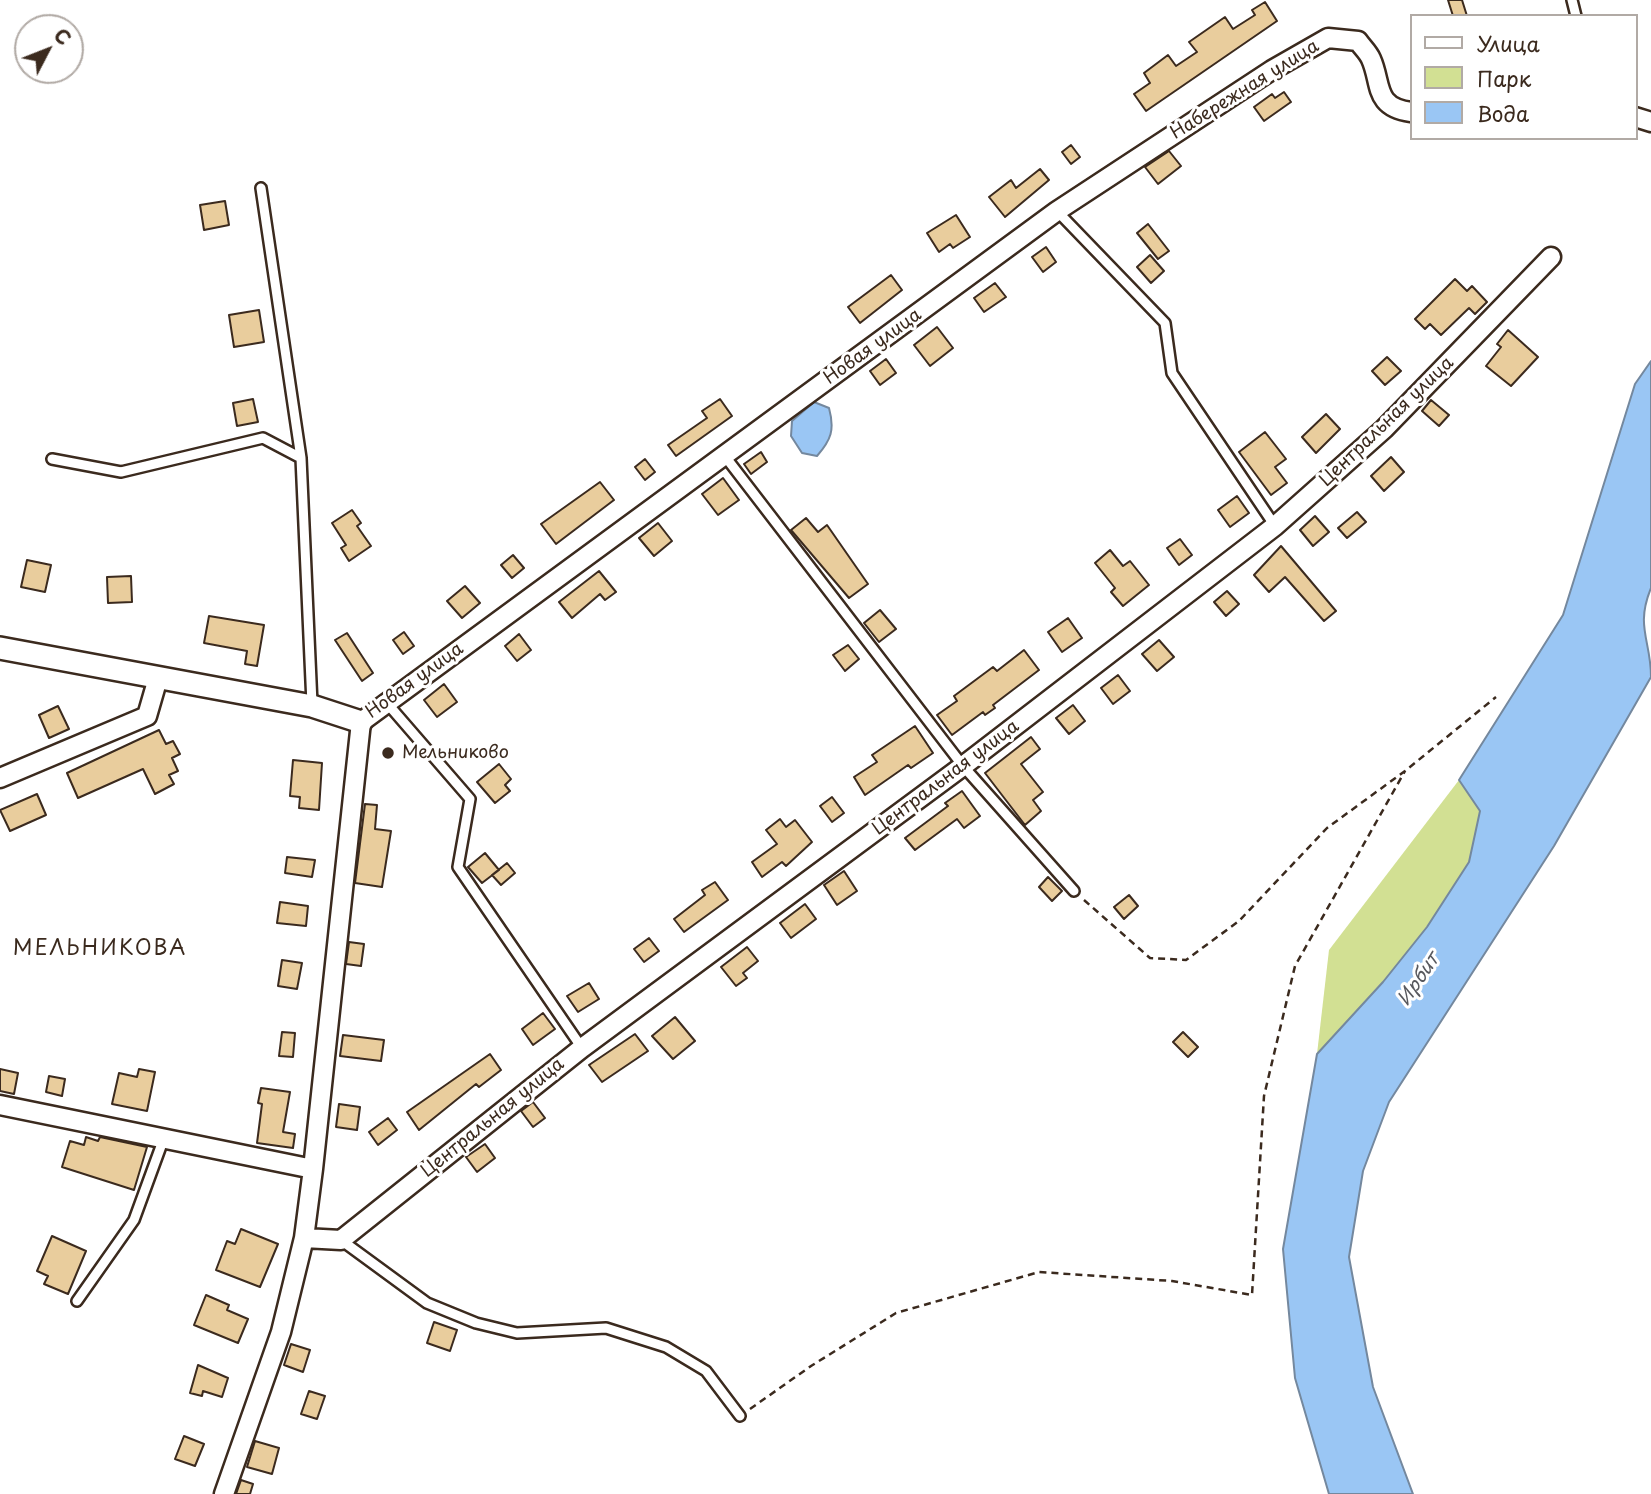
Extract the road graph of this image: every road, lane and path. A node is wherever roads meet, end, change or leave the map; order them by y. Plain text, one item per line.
1 (1410, 112) edge
2 (261, 188) dead end
3 (1057, 212) junction
4 (1551, 257) dead end
5 (724, 455) junction
6 (301, 458) junction
7 (52, 459) dead end
8 (1275, 526) junction
9 (0, 648) edge
10 (158, 678) junction
11 (1496, 698) dead end
12 (386, 702) junction
13 (312, 706) junction
14 (361, 722) junction
15 (963, 766) junction
16 (1405, 771) junction
17 (0, 778) edge
18 (1074, 891) joint
19 (582, 1048) junction
20 (0, 1105) edge
21 (164, 1138) junction
22 (313, 1169) junction
23 (304, 1238) junction
24 (341, 1240) junction
25 (77, 1301) dead end
26 (740, 1416) joint
27 (224, 1494) edge

1 - 3 street, Набережная улица
2 - 6 lane
3 - 5 street, Новая улица
3 - 8 lane
4 - 8 street, Центральная улица
5 - 12 street, Новая улица
5 - 15 lane
6 - 7 lane
6 - 13 lane
8 - 15 street, Центральная улица
9 - 10 street
10 - 13 street
10 - 17 street
11 - 16 path
12 - 14 street, Новая улица
12 - 19 lane
13 - 14 street
14 - 22 street, Новая улица
15 - 18 lane
15 - 19 street, Центральная улица
16 - 18 path
16 - 26 path
19 - 24 street, Центральная улица
20 - 21 street
21 - 22 street
21 - 25 lane
22 - 23 street
23 - 24 street
23 - 27 street
24 - 26 lane

